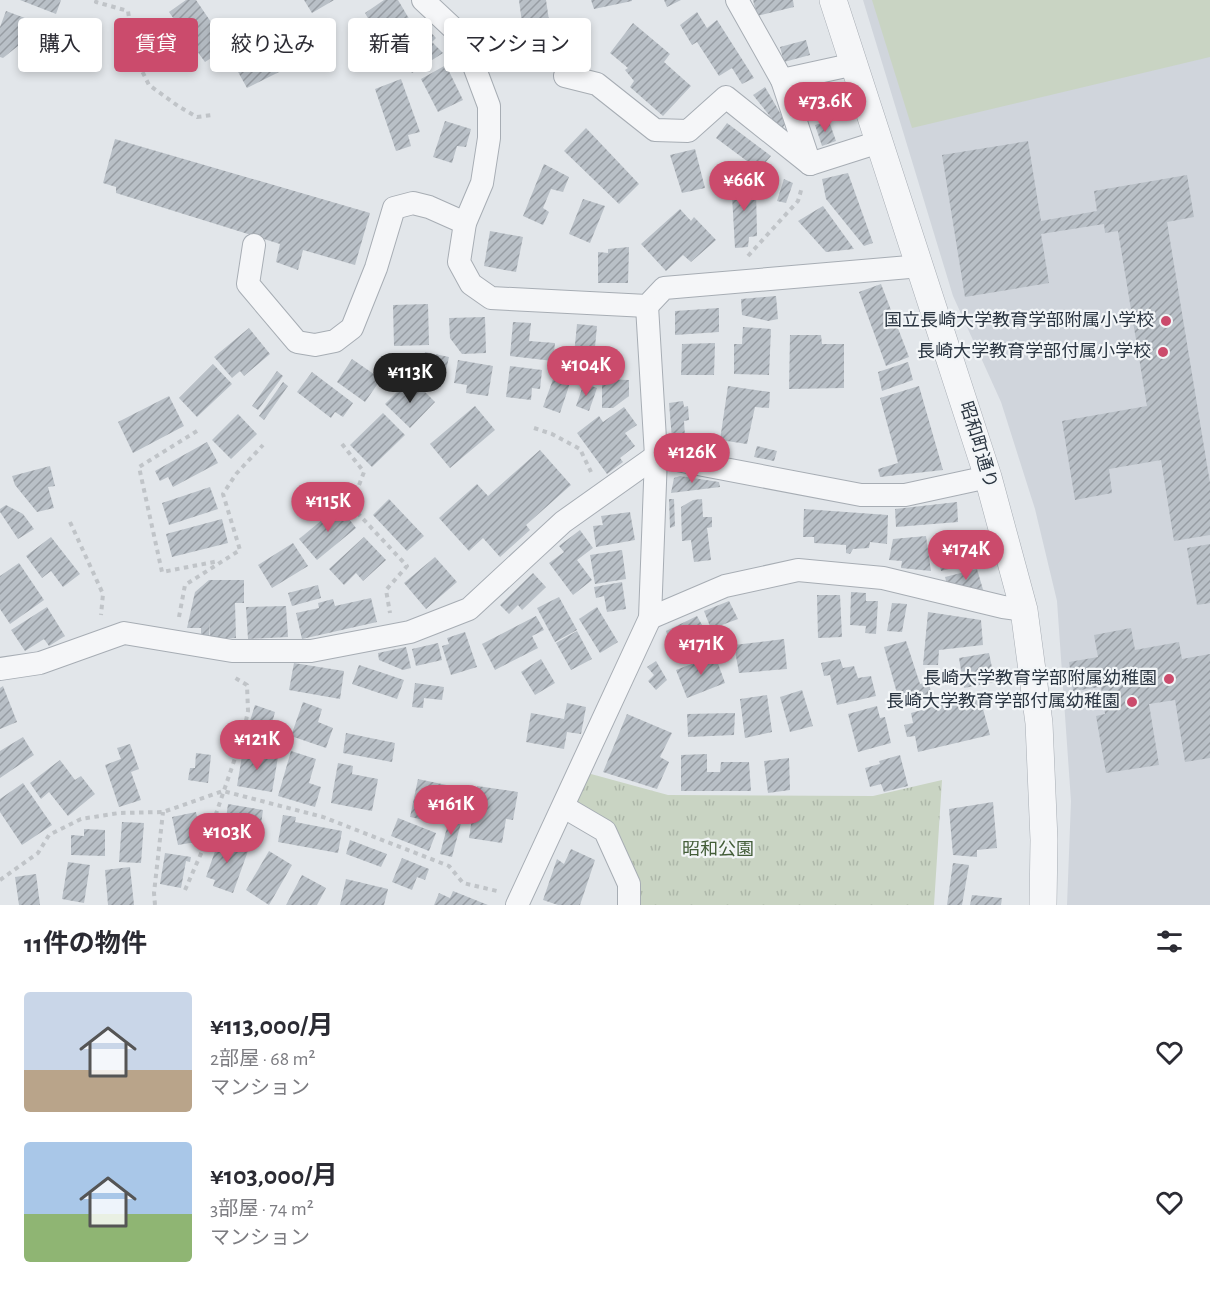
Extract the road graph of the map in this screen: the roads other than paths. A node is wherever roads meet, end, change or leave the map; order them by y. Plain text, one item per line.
1 (423, 0) edge
2 (737, 0) edge
3 (833, 0) edge
4 (855, 64) junction
5 (565, 76) dead end
6 (782, 80) junction
7 (879, 142) junction
8 (810, 164) junction
9 (465, 223) junction
10 (254, 245) dead end
11 (921, 266) junction
12 (647, 306) junction
13 (656, 456) junction
14 (988, 477) junction
15 (1024, 610) junction
16 (650, 618) junction
17 (0, 669) edge
18 (564, 807) junction
19 (519, 900) edge
20 (629, 905) edge
21 (1043, 905) edge

1 - 9 street
2 - 6 street
3 - 4 street, 昭和町通り
4 - 6 street
4 - 7 street, 昭和町通り
5 - 8 street
6 - 8 street
7 - 8 street
7 - 11 street, 昭和町通り
9 - 10 street
9 - 12 street
11 - 12 street
11 - 14 street, 昭和町通り
12 - 13 street
13 - 14 street
13 - 16 street
13 - 17 street
14 - 15 street, 昭和町通り
15 - 16 street
15 - 21 street, 昭和町通り
16 - 18 street
18 - 19 street
18 - 20 street

